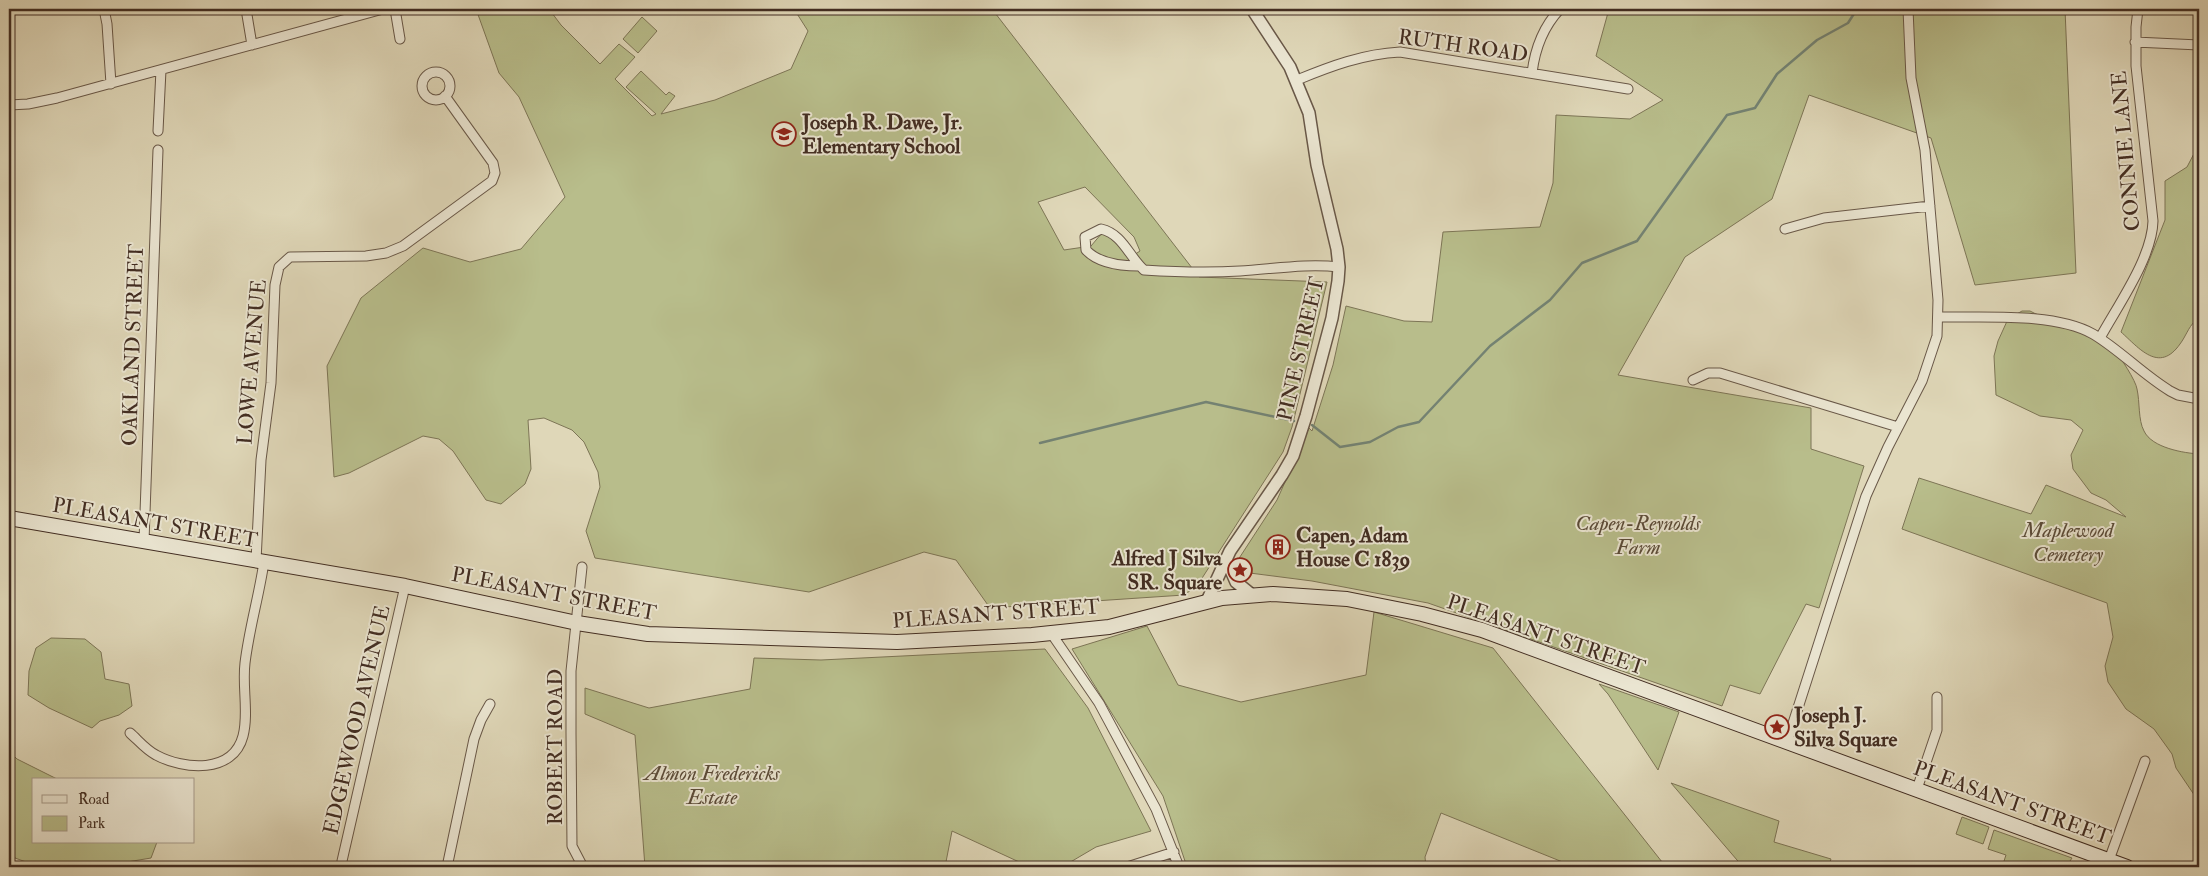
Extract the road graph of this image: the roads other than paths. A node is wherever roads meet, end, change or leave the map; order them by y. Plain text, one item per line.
1 (104, 9) edge
2 (246, 9) edge
3 (383, 9) edge
4 (395, 9) edge
5 (1252, 9) edge
6 (1560, 9) edge
7 (1908, 9) edge
8 (2138, 9) edge
9 (400, 39) dead end
10 (2136, 42) junction
11 (2199, 44) edge
12 (252, 45) junction
13 (161, 70) junction
14 (1532, 73) junction
15 (1297, 80) junction
16 (111, 84) junction
17 (1628, 89) dead end
18 (445, 96) dead end
19 (9, 105) edge
20 (158, 131) dead end
21 (158, 150) dead end
22 (1930, 206) junction
23 (1785, 229) dead end
24 (1139, 266) junction
25 (1339, 267) junction
26 (1938, 318) junction
27 (2100, 338) junction
28 (1693, 380) dead end
29 (2199, 399) edge
30 (1898, 427) junction
31 (9, 518) edge
32 (144, 541) junction
33 (1226, 559) junction
34 (260, 561) junction
35 (582, 567) dead end
36 (405, 586) junction
37 (1252, 595) junction
38 (1207, 601) junction
39 (576, 623) junction
40 (1051, 633) junction
41 (1937, 697) dead end
42 (490, 704) dead end
43 (130, 733) dead end
44 (1787, 742) junction
45 (2145, 761) dead end
46 (1917, 789) junction
47 (1174, 852) junction
48 (342, 860) dead end
49 (2109, 860) junction
50 (447, 867) edge
51 (584, 867) edge
52 (1126, 867) edge
53 (1179, 867) edge
54 (2127, 867) edge

1 - 16 street
2 - 12 street
3 - 12 street
4 - 9 street
5 - 15 street, PINE STREET
6 - 14 street
7 - 22 street
8 - 10 street, CONNIE LANE
10 - 11 street
10 - 27 street, CONNIE LANE
12 - 13 street
13 - 16 street
13 - 20 street
14 - 15 street, RUTH ROAD
14 - 17 street, RUTH ROAD
15 - 25 street, PINE STREET
16 - 19 street
18 - 34 street, LOWE AVENUE
21 - 32 street, OAKLAND STREET
22 - 23 street
22 - 26 street
24 - 24 street
24 - 25 street
25 - 33 street, PINE STREET
26 - 27 street
26 - 30 street
27 - 29 street
28 - 30 street
30 - 44 street
31 - 32 main road, PLEASANT STREET
32 - 34 main road, PLEASANT STREET
33 - 37 street
33 - 38 street, PINE STREET
34 - 36 main road, PLEASANT STREET
34 - 43 street
35 - 39 street, ROBERT ROAD
36 - 39 main road, PLEASANT STREET
36 - 48 street, EDGEWOOD AVENUE
37 - 38 main road, PLEASANT STREET
37 - 44 main road, PLEASANT STREET
38 - 40 main road, PLEASANT STREET
39 - 40 main road, PLEASANT STREET
39 - 51 street, ROBERT ROAD
40 - 47 street
41 - 46 street
42 - 50 street
44 - 46 main road, PLEASANT STREET
45 - 49 street
46 - 49 main road, PLEASANT STREET
47 - 52 street
47 - 53 street
49 - 54 main road, PLEASANT STREET

